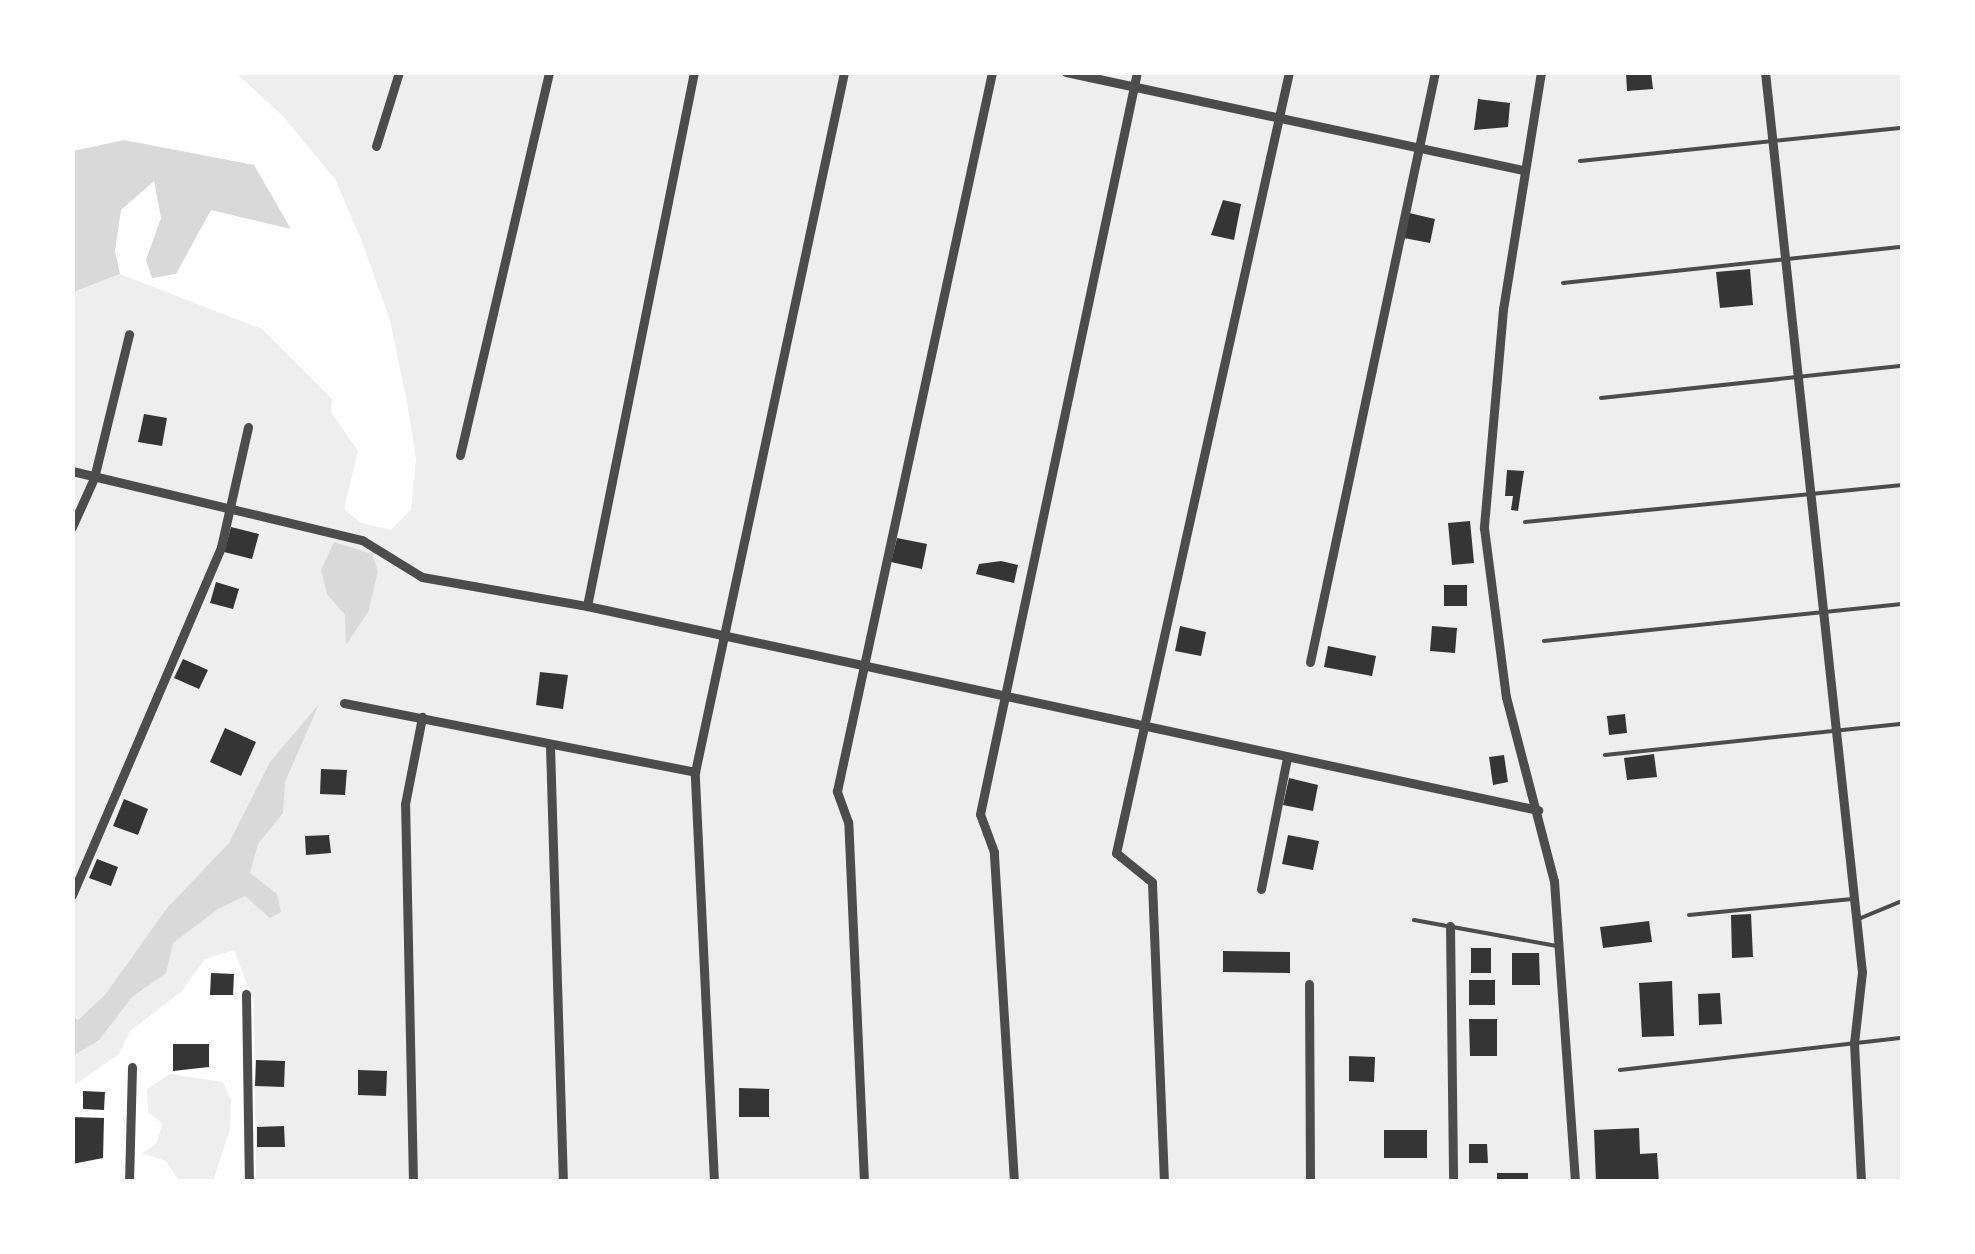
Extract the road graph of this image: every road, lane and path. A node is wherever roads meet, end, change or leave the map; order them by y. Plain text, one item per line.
1 (399, 72) edge
2 (550, 72) edge
3 (694, 72) edge
4 (844, 72) edge
5 (992, 72) edge
6 (1066, 72) edge
7 (1137, 72) edge
8 (1289, 72) edge
9 (1434, 72) edge
10 (1542, 72) edge
11 (1765, 72) edge
12 (1134, 87) junction
13 (1278, 121) junction
14 (1902, 128) edge
15 (1774, 142) junction
16 (376, 146) dead end
17 (1416, 151) junction
18 (1580, 160) dead end
19 (1525, 170) junction
20 (1902, 247) edge
21 (1784, 260) junction
22 (1563, 283) dead end
23 (129, 334) dead end
24 (1902, 366) edge
25 (1795, 378) junction
26 (1601, 398) dead end
27 (248, 427) dead end
28 (460, 455) dead end
29 (72, 471) edge
30 (94, 478) junction
31 (1902, 486) edge
32 (1810, 495) junction
33 (233, 506) junction
34 (1525, 522) dead end
35 (72, 527) edge
36 (1902, 604) edge
37 (588, 606) junction
38 (1821, 613) junction
39 (720, 634) junction
40 (1544, 641) dead end
41 (1310, 662) dead end
42 (864, 668) junction
43 (1002, 696) junction
44 (344, 704) dead end
45 (422, 717) junction
46 (1902, 724) edge
47 (1148, 728) junction
48 (1832, 732) junction
49 (550, 746) junction
50 (1605, 756) dead end
51 (1287, 758) junction
52 (695, 772) junction
53 (1538, 810) junction
54 (1261, 889) dead end
55 (72, 895) edge
56 (1852, 900) junction
57 (1902, 902) edge
58 (1690, 915) dead end
59 (1414, 920) dead end
60 (1855, 920) junction
61 (1450, 926) junction
62 (1562, 946) junction
63 (1309, 984) dead end
64 (246, 994) dead end
65 (1902, 1038) edge
66 (1854, 1042) junction
67 (132, 1067) dead end
68 (1620, 1070) dead end
69 (128, 1182) edge
70 (249, 1182) edge
71 (413, 1182) edge
72 (563, 1182) edge
73 (714, 1182) edge
74 (864, 1182) edge
75 (1014, 1182) edge
76 (1164, 1182) edge
77 (1310, 1182) edge
78 (1453, 1182) edge
79 (1575, 1182) edge
80 (1861, 1182) edge

1 - 16 street
2 - 28 street
3 - 37 street
4 - 39 street
5 - 42 street
6 - 12 street
7 - 12 street
8 - 13 street
9 - 17 street
10 - 19 street
11 - 15 street
12 - 13 street
12 - 43 street
13 - 17 street
13 - 47 street
14 - 15 lane
15 - 18 lane
15 - 21 street
17 - 19 street
17 - 41 street
19 - 53 street
20 - 21 lane
21 - 22 lane
21 - 25 street
23 - 30 street
24 - 25 lane
25 - 26 lane
25 - 32 street
27 - 33 street
29 - 30 street
30 - 33 street
30 - 35 street
31 - 32 lane
32 - 34 lane
32 - 38 street
33 - 37 street
33 - 55 street
36 - 38 lane
37 - 39 street
38 - 40 lane
38 - 48 street
39 - 42 street
39 - 52 street
42 - 43 street
42 - 74 street
43 - 47 street
43 - 75 street
44 - 45 street
45 - 49 street
45 - 71 street
46 - 48 lane
47 - 51 street
47 - 76 street
48 - 50 lane
48 - 56 street
49 - 52 street
49 - 72 street
51 - 53 street
51 - 54 street
52 - 73 street
53 - 62 street
56 - 58 lane
56 - 60 street
57 - 60 lane
59 - 61 lane
60 - 66 street
61 - 62 lane
61 - 78 street
62 - 79 street
63 - 77 street
64 - 70 street
65 - 66 lane
66 - 68 lane
66 - 80 street
67 - 69 street

